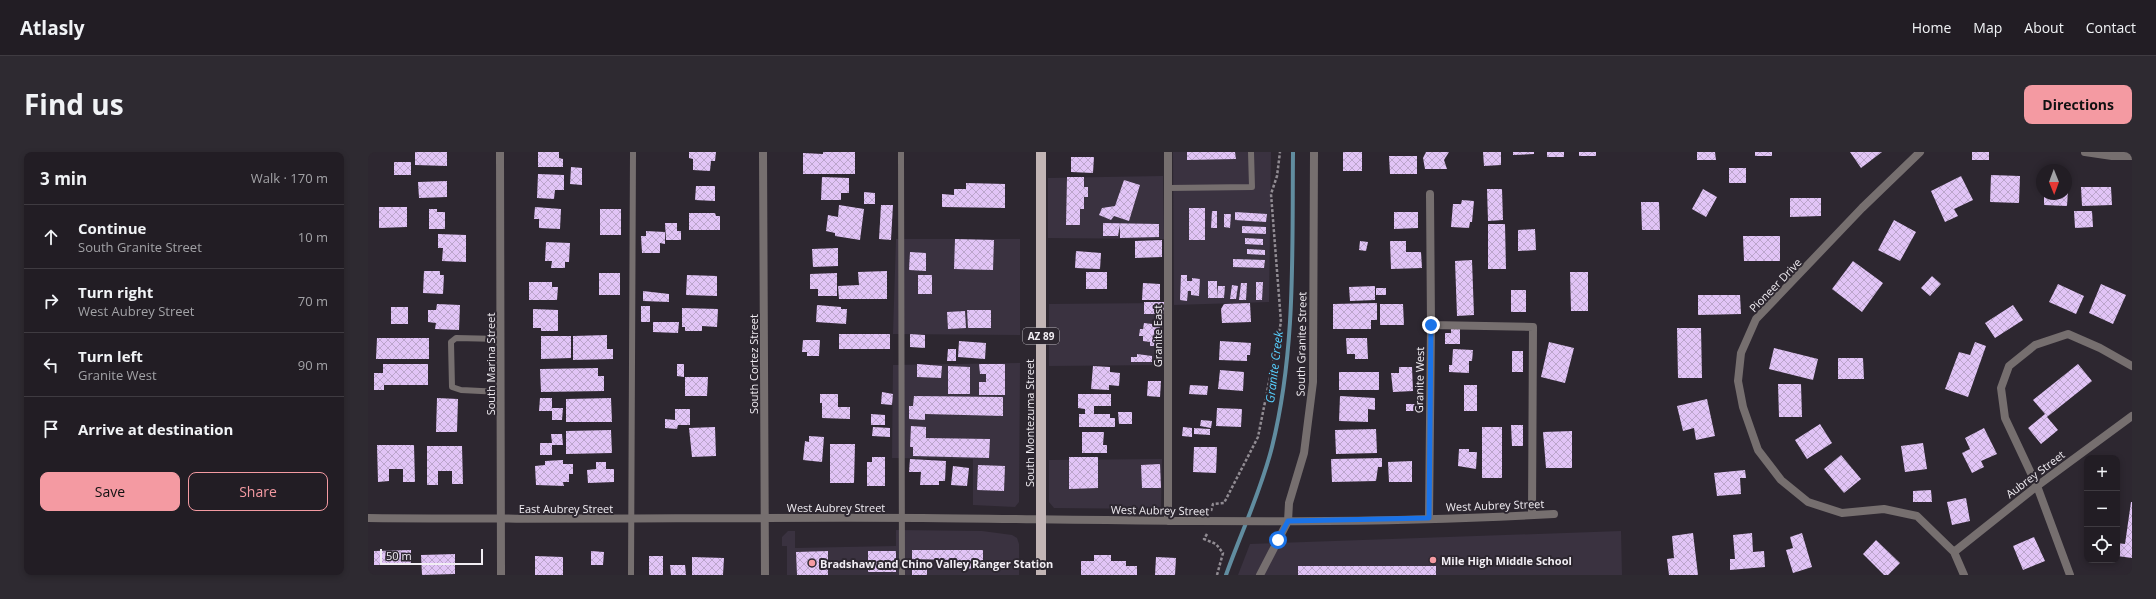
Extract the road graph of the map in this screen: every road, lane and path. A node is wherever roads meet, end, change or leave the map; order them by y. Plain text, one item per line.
1 (500, 152) edge
2 (633, 152) edge
3 (763, 152) edge
4 (901, 152) edge
5 (1041, 152) edge
6 (1168, 152) edge
7 (1251, 152) edge
8 (1280, 152) edge
9 (1314, 152) edge
10 (1920, 152) edge
11 (2085, 152) edge
12 (2132, 156) edge
13 (1168, 188) junction
14 (1430, 194) dead end
15 (1431, 325) junction
16 (500, 339) junction
17 (2132, 366) edge
18 (501, 392) junction
19 (2132, 416) edge
20 (2037, 486) junction
21 (1212, 511) dead end
22 (1554, 514) dead end
23 (1532, 515) junction
24 (764, 517) junction
25 (368, 518) edge
26 (631, 518) junction
27 (902, 518) junction
28 (1429, 518) junction
29 (501, 519) junction
30 (1041, 519) junction
31 (1168, 520) junction
32 (1288, 521) junction
33 (1207, 534) dead end
34 (1954, 552) junction
35 (501, 575) edge
36 (631, 575) edge
37 (765, 575) edge
38 (902, 575) edge
39 (1041, 575) edge
40 (1217, 575) edge
41 (1260, 575) edge
42 (1964, 575) edge
43 (2070, 575) edge

1 - 16 street, South Marina Street
2 - 26 lane
3 - 24 street, South Cortez Street
4 - 27 lane
5 - 30 main road, South Montezuma Street / AZ 89
6 - 13 street, Granite East
7 - 13 lane
8 - 21 path
9 - 32 street, South Granite Street
10 - 34 street, Pioneer Drive
11 - 12 street
13 - 31 street, Granite East
14 - 15 street, Granite West
15 - 23 street
15 - 28 street, Granite West
16 - 18 street, South Marina Street
16 - 18 lane
17 - 20 street
18 - 29 street, South Marina Street
19 - 20 street, Aubrey Street
20 - 34 street, Aubrey Street
20 - 43 street
22 - 23 street, West Aubrey Street
23 - 28 street, West Aubrey Street
24 - 26 street, East Aubrey Street
24 - 27 street, West Aubrey Street
24 - 37 street, South Cortez Street
25 - 29 street, East Aubrey Street
26 - 29 street, East Aubrey Street
26 - 36 lane
27 - 30 street, West Aubrey Street
27 - 38 lane
28 - 32 street, West Aubrey Street
29 - 35 street, South Marina Street
30 - 31 street, West Aubrey Street
30 - 39 main road, South Montezuma Street / AZ 89
31 - 32 street, West Aubrey Street
32 - 41 street, South Granite Street
33 - 40 path
34 - 42 street, Pioneer Drive

